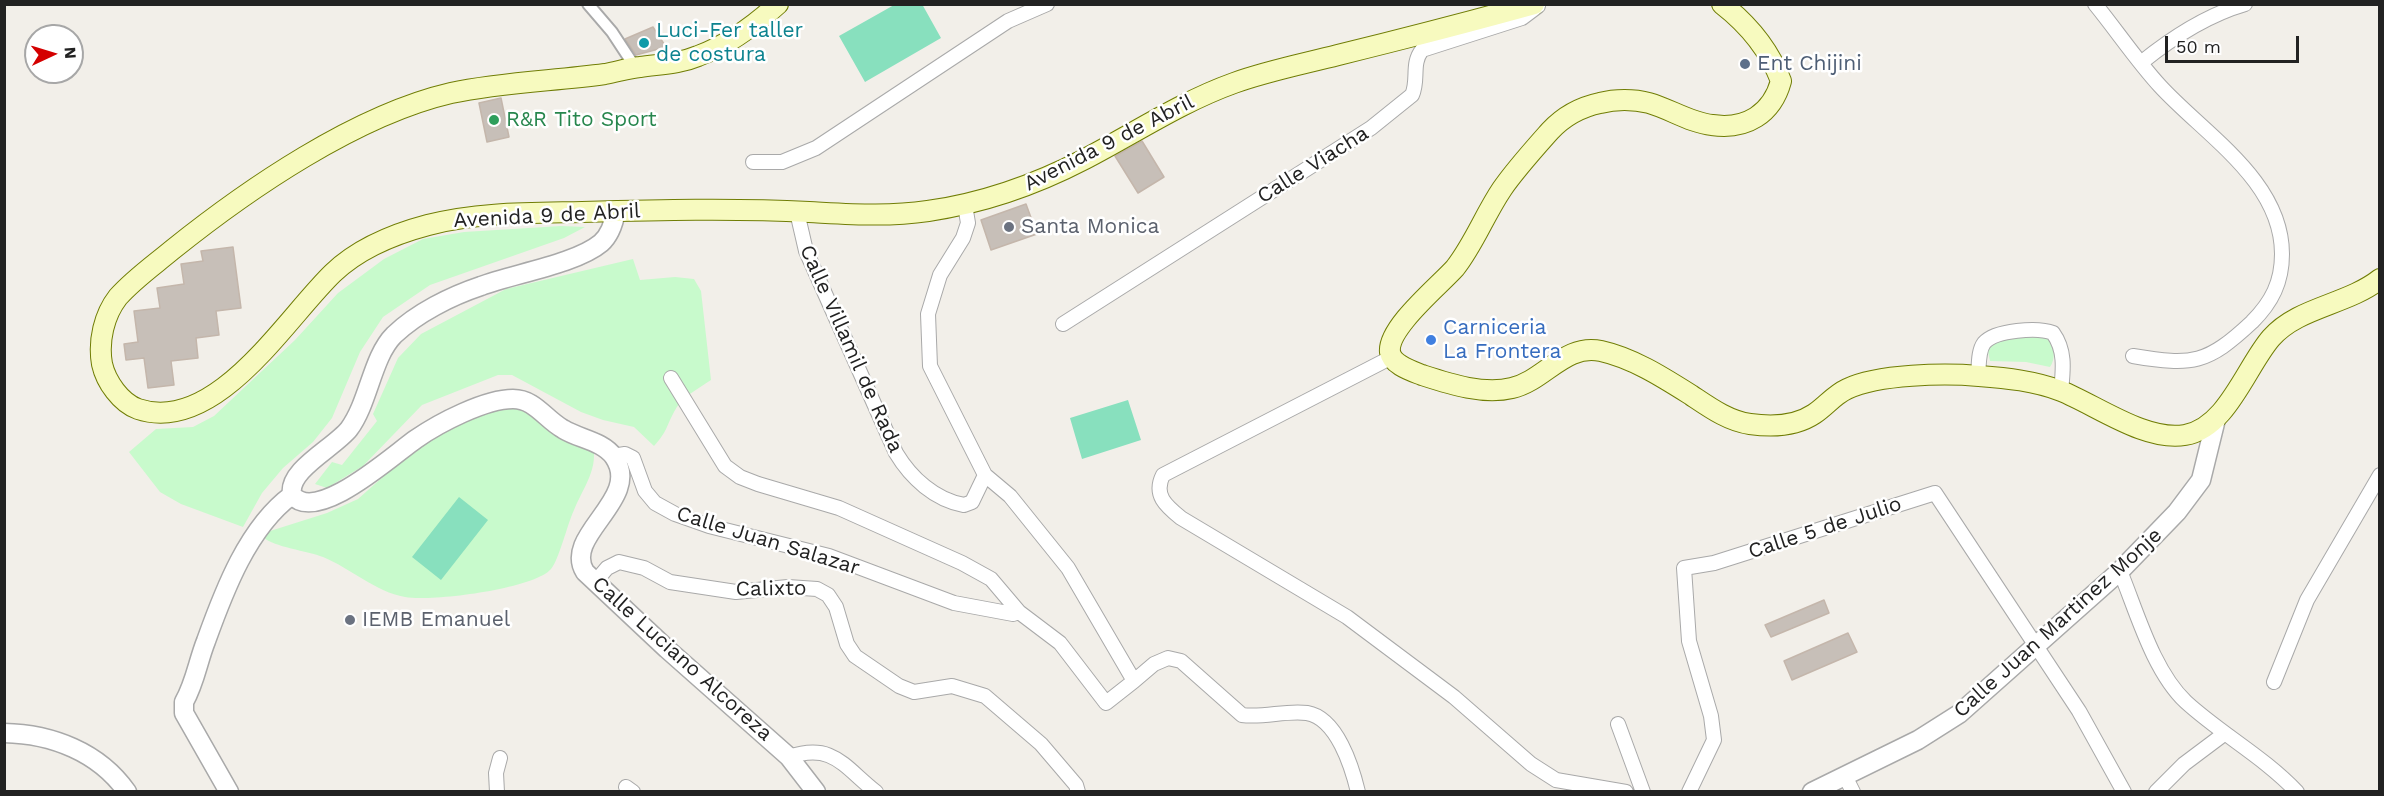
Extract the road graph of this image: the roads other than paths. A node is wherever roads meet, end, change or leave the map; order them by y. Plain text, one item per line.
1 (588, 4) edge
2 (778, 4) edge
3 (1047, 4) edge
4 (1534, 4) edge
5 (1539, 4) edge
6 (1722, 4) edge
7 (2095, 4) edge
8 (2245, 4) edge
9 (2142, 62) junction
10 (634, 67) junction
11 (753, 162) dead end
12 (965, 205) junction
13 (616, 211) junction
14 (797, 212) junction
15 (2379, 279) edge
16 (1063, 324) dead end
17 (2133, 356) dead end
18 (1392, 357) junction
19 (1978, 376) junction
20 (671, 378) dead end
21 (2061, 391) junction
22 (2216, 419) junction
23 (614, 456) junction
24 (985, 475) junction
25 (2379, 475) edge
26 (292, 495) junction
27 (2120, 571) junction
28 (596, 581) junction
29 (1019, 612) junction
30 (2037, 645) junction
31 (1134, 681) junction
32 (2274, 682) dead end
33 (1618, 724) dead end
34 (4, 733) edge
35 (2224, 734) junction
36 (789, 756) junction
37 (500, 758) dead end
38 (1849, 784) edge
39 (127, 792) edge
40 (229, 792) edge
41 (497, 792) edge
42 (816, 792) edge
43 (876, 792) edge
44 (1078, 792) edge
45 (1358, 792) edge
46 (1626, 792) edge
47 (1642, 792) edge
48 (1689, 792) edge
49 (1812, 792) edge
50 (2124, 792) edge
51 (2156, 792) edge
52 (2297, 792) edge

1 - 10 street
2 - 10 main road, Avenida 9 de Abril
3 - 11 street
4 - 12 main road, Avenida 9 de Abril
5 - 16 street, Calle Viacha
6 - 18 main road
7 - 9 street
8 - 9 street
9 - 17 street
10 - 13 main road, Avenida 9 de Abril
12 - 14 main road, Avenida 9 de Abril
12 - 24 street
13 - 14 main road, Avenida 9 de Abril
13 - 26 street
14 - 24 street, Calle Villamil de Rada
15 - 22 main road
18 - 19 main road
18 - 46 street
19 - 21 main road
19 - 21 street
20 - 29 street
21 - 22 main road
22 - 27 street, Calle Juan Martinez Monje
23 - 26 street
23 - 28 street, Calle Luciano Alcoreza
23 - 29 street, Calle Juan Salazar
24 - 31 street
25 - 32 street
26 - 40 street
27 - 30 street, Calle Juan Martinez Monje
27 - 35 street
28 - 36 street, Calle Luciano Alcoreza
28 - 44 street, Calixto
29 - 31 street
30 - 38 street, Calle Juan Martinez Monje
30 - 48 street, Calle 5 de Julio
30 - 50 street
31 - 45 street
33 - 47 street
34 - 39 street
35 - 51 street
35 - 52 street
36 - 42 street, Calle Luciano Alcoreza
36 - 43 street
37 - 41 street
38 - 49 street, Calle Juan Martinez Monje

